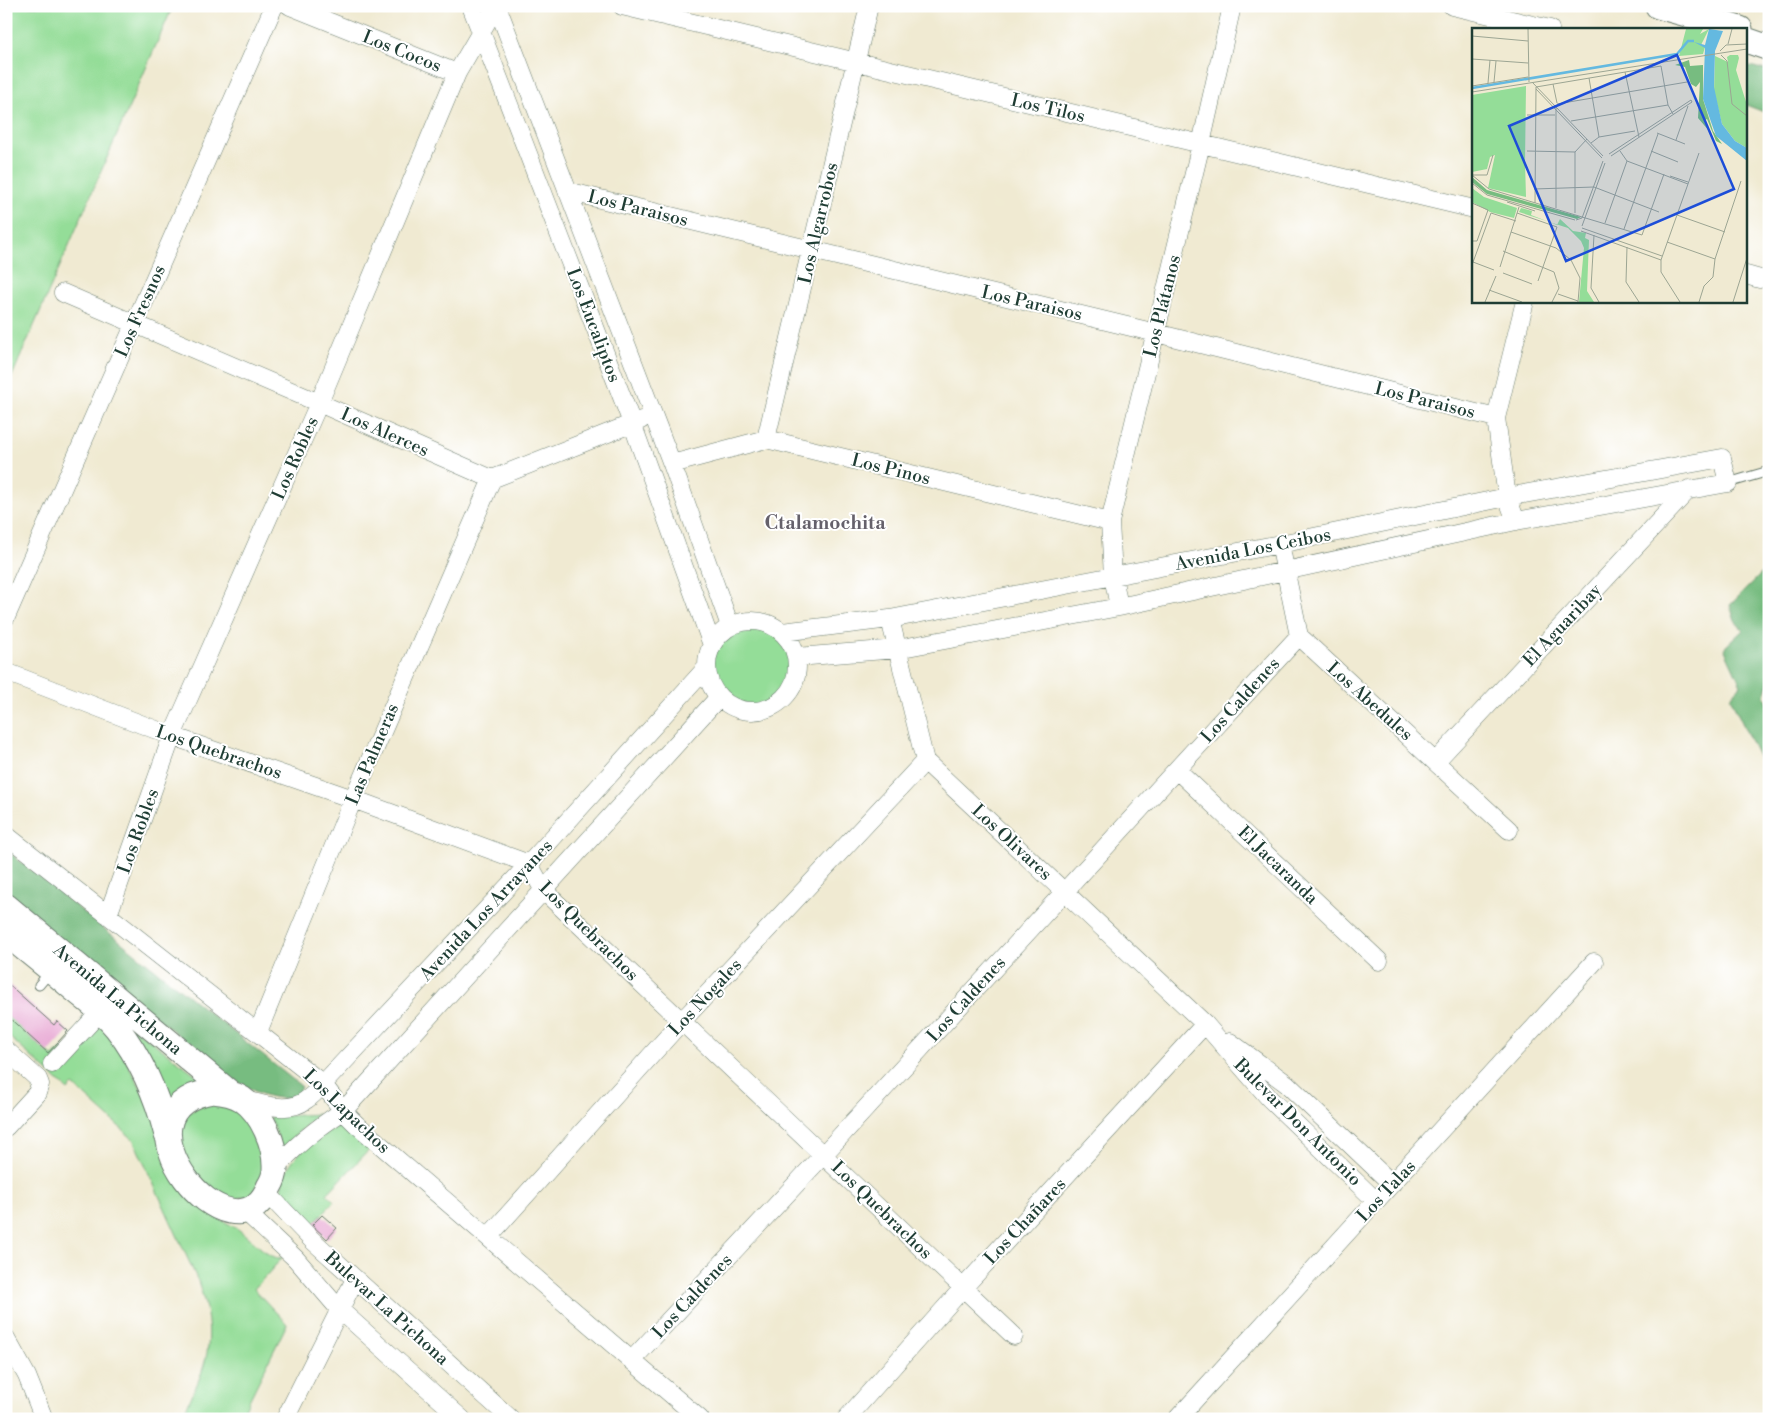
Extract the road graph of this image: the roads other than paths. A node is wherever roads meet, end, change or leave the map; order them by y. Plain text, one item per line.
1 (274, 6) edge
2 (290, 6) edge
3 (472, 6) edge
4 (497, 6) edge
5 (622, 6) edge
6 (869, 6) edge
7 (1232, 6) edge
8 (1452, 6) edge
9 (1652, 6) edge
10 (1658, 6) edge
11 (1546, 28) edge
12 (1712, 28) edge
13 (1736, 28) edge
14 (1748, 31) edge
15 (482, 33) junction
16 (1769, 36) edge
17 (1748, 41) edge
18 (1769, 48) edge
19 (856, 62) junction
20 (457, 73) junction
21 (1202, 144) junction
22 (567, 191) junction
23 (1472, 208) edge
24 (811, 250) junction
25 (63, 293) dead end
26 (1525, 302) edge
27 (135, 323) junction
28 (1156, 332) junction
29 (320, 402) junction
30 (653, 415) junction
31 (1496, 418) junction
32 (632, 423) junction
33 (766, 439) junction
34 (672, 464) junction
35 (1769, 471) edge
36 (492, 479) junction
37 (1728, 483) junction
38 (1689, 489) junction
39 (1507, 497) junction
40 (1516, 521) junction
41 (1110, 522) junction
42 (1280, 544) junction
43 (1286, 571) junction
44 (1114, 576) junction
45 (1119, 606) junction
46 (6, 616) edge
47 (890, 619) junction
48 (730, 626) junction
49 (782, 632) junction
50 (1299, 636) junction
51 (712, 645) junction
52 (897, 649) junction
53 (797, 657) junction
54 (707, 666) junction
55 (6, 672) edge
56 (719, 697) junction
57 (172, 736) junction
58 (925, 761) junction
59 (1436, 761) junction
60 (1178, 770) junction
61 (352, 799) junction
62 (1509, 830) dead end
63 (6, 835) edge
64 (529, 864) junction
65 (544, 891) junction
66 (1064, 891) junction
67 (6, 906) edge
68 (108, 915) junction
69 (6, 933) edge
70 (1379, 961) dead end
71 (1594, 962) dead end
72 (88, 1020) junction
73 (682, 1021) junction
74 (1205, 1024) junction
75 (258, 1032) junction
76 (6, 1050) edge
77 (52, 1064) dead end
78 (324, 1084) junction
79 (236, 1096) junction
80 (343, 1111) junction
81 (6, 1127) edge
82 (167, 1135) junction
83 (824, 1154) junction
84 (275, 1169) junction
85 (1392, 1184) junction
86 (267, 1193) junction
87 (1376, 1201) junction
88 (246, 1211) junction
89 (489, 1236) junction
90 (355, 1279) junction
91 (963, 1288) junction
92 (339, 1309) junction
93 (1014, 1336) dead end
94 (6, 1338) edge
95 (632, 1360) junction
96 (44, 1419) edge
97 (285, 1419) edge
98 (462, 1419) edge
99 (511, 1419) edge
100 (700, 1419) edge
101 (846, 1419) edge
102 (1177, 1419) edge

1 - 27 street, Los Fresnos
2 - 20 street, Los Cocos
3 - 15 street, Los Eucaliptos
4 - 15 street, Los Robles
4 - 22 street, Los Eucaliptos
5 - 19 street, Los Tilos
6 - 19 street, Los Algarrobos
7 - 21 street, Los Plátanos
8 - 11 street
9 - 12 main road
10 - 13 main road
14 - 16 main road
15 - 20 street, Los Robles
15 - 32 street, Los Eucaliptos
17 - 18 main road
19 - 21 street, Los Tilos
19 - 24 street, Los Algarrobos
20 - 29 street, Los Robles
21 - 23 street, Los Tilos
21 - 28 street, Los Plátanos
22 - 24 street, Los Paraisos
22 - 30 street, Los Eucaliptos
24 - 28 street, Los Paraisos
24 - 33 street, Los Algarrobos
25 - 27 street, Los Alerces
26 - 31 street
27 - 29 street, Los Alerces
27 - 46 street, Los Fresnos
28 - 31 street, Los Paraisos
28 - 41 street, Los Plátanos
29 - 36 street, Los Alerces
29 - 57 street, Los Robles
30 - 32 street
30 - 34 street, Los Eucaliptos
31 - 39 street
32 - 36 street
32 - 51 street, Los Eucaliptos
33 - 34 street, Los Pinos
33 - 41 street, Los Pinos
34 - 48 street, Los Eucaliptos
35 - 37 lane
36 - 61 street, Las Palmeras
37 - 38 street, Avenida Los Ceibos
37 - 39 street, Avenida Los Ceibos
38 - 40 street, Avenida Los Ceibos
38 - 59 street, El Aguaribay
39 - 40 street
39 - 42 street, Avenida Los Ceibos
40 - 43 street, Avenida Los Ceibos
41 - 44 street, Los Plátanos
42 - 43 street
42 - 44 street, Avenida Los Ceibos
43 - 45 street, Avenida Los Ceibos
43 - 50 street
44 - 45 street, Los Plátanos
44 - 47 street, Avenida Los Ceibos
45 - 52 street, Avenida Los Ceibos
47 - 49 street, Avenida Los Ceibos
47 - 52 street
48 - 49 street
48 - 51 street
49 - 53 street
50 - 59 street, Los Abedules
50 - 60 street, Los Caldenes
51 - 54 street
52 - 53 street, Avenida Los Ceibos
52 - 58 street
53 - 56 street
54 - 56 street
54 - 64 street, Avenida Los Arrayanes
55 - 57 street, Los Quebrachos
56 - 65 street, Avenida Los Arrayanes
57 - 61 street, Los Quebrachos
57 - 68 street, Los Robles
58 - 66 street, Los Olivares
58 - 73 street, Los Nogales
59 - 62 street, Los Abedules
60 - 66 street, Los Caldenes
60 - 70 street, El Jacaranda
61 - 64 street, Los Quebrachos
61 - 75 street, Las Palmeras
63 - 68 street, Los Lapachos
64 - 65 street, Los Quebrachos
64 - 78 street, Avenida Los Arrayanes
65 - 73 street, Los Quebrachos
65 - 80 street, Avenida Los Arrayanes
66 - 74 street, Los Olivares
66 - 83 street, Los Caldenes
67 - 79 main road, Avenida La Pichona
68 - 75 street, Los Lapachos
69 - 72 main road, Avenida La Pichona
71 - 85 street, Los Talas
72 - 77 street
72 - 82 main road, Avenida La Pichona
73 - 83 street, Los Quebrachos
73 - 89 street, Los Nogales
74 - 85 street, Bulevar Don Antonio
74 - 87 street, Bulevar Don Antonio
74 - 91 street, Los Chañares
75 - 78 street, Los Lapachos
76 - 81 street
78 - 79 street, Avenida Los Arrayanes
78 - 80 street, Los Lapachos
79 - 82 main road
79 - 84 main road
80 - 84 street, Avenida Los Arrayanes
80 - 89 street, Los Lapachos
82 - 88 main road
83 - 91 street, Los Quebrachos
83 - 95 street, Los Caldenes
84 - 86 main road
85 - 87 street, Los Talas
86 - 88 main road
86 - 90 street, Bulevar La Pichona
87 - 102 street, Los Talas
88 - 92 street, Bulevar La Pichona
89 - 95 street, Los Lapachos
90 - 92 street
90 - 99 street, Bulevar La Pichona
91 - 93 street, Los Quebrachos
91 - 101 street, Los Chañares
92 - 97 street
92 - 98 street, Bulevar La Pichona
94 - 96 street
95 - 100 street, Los Lapachos

